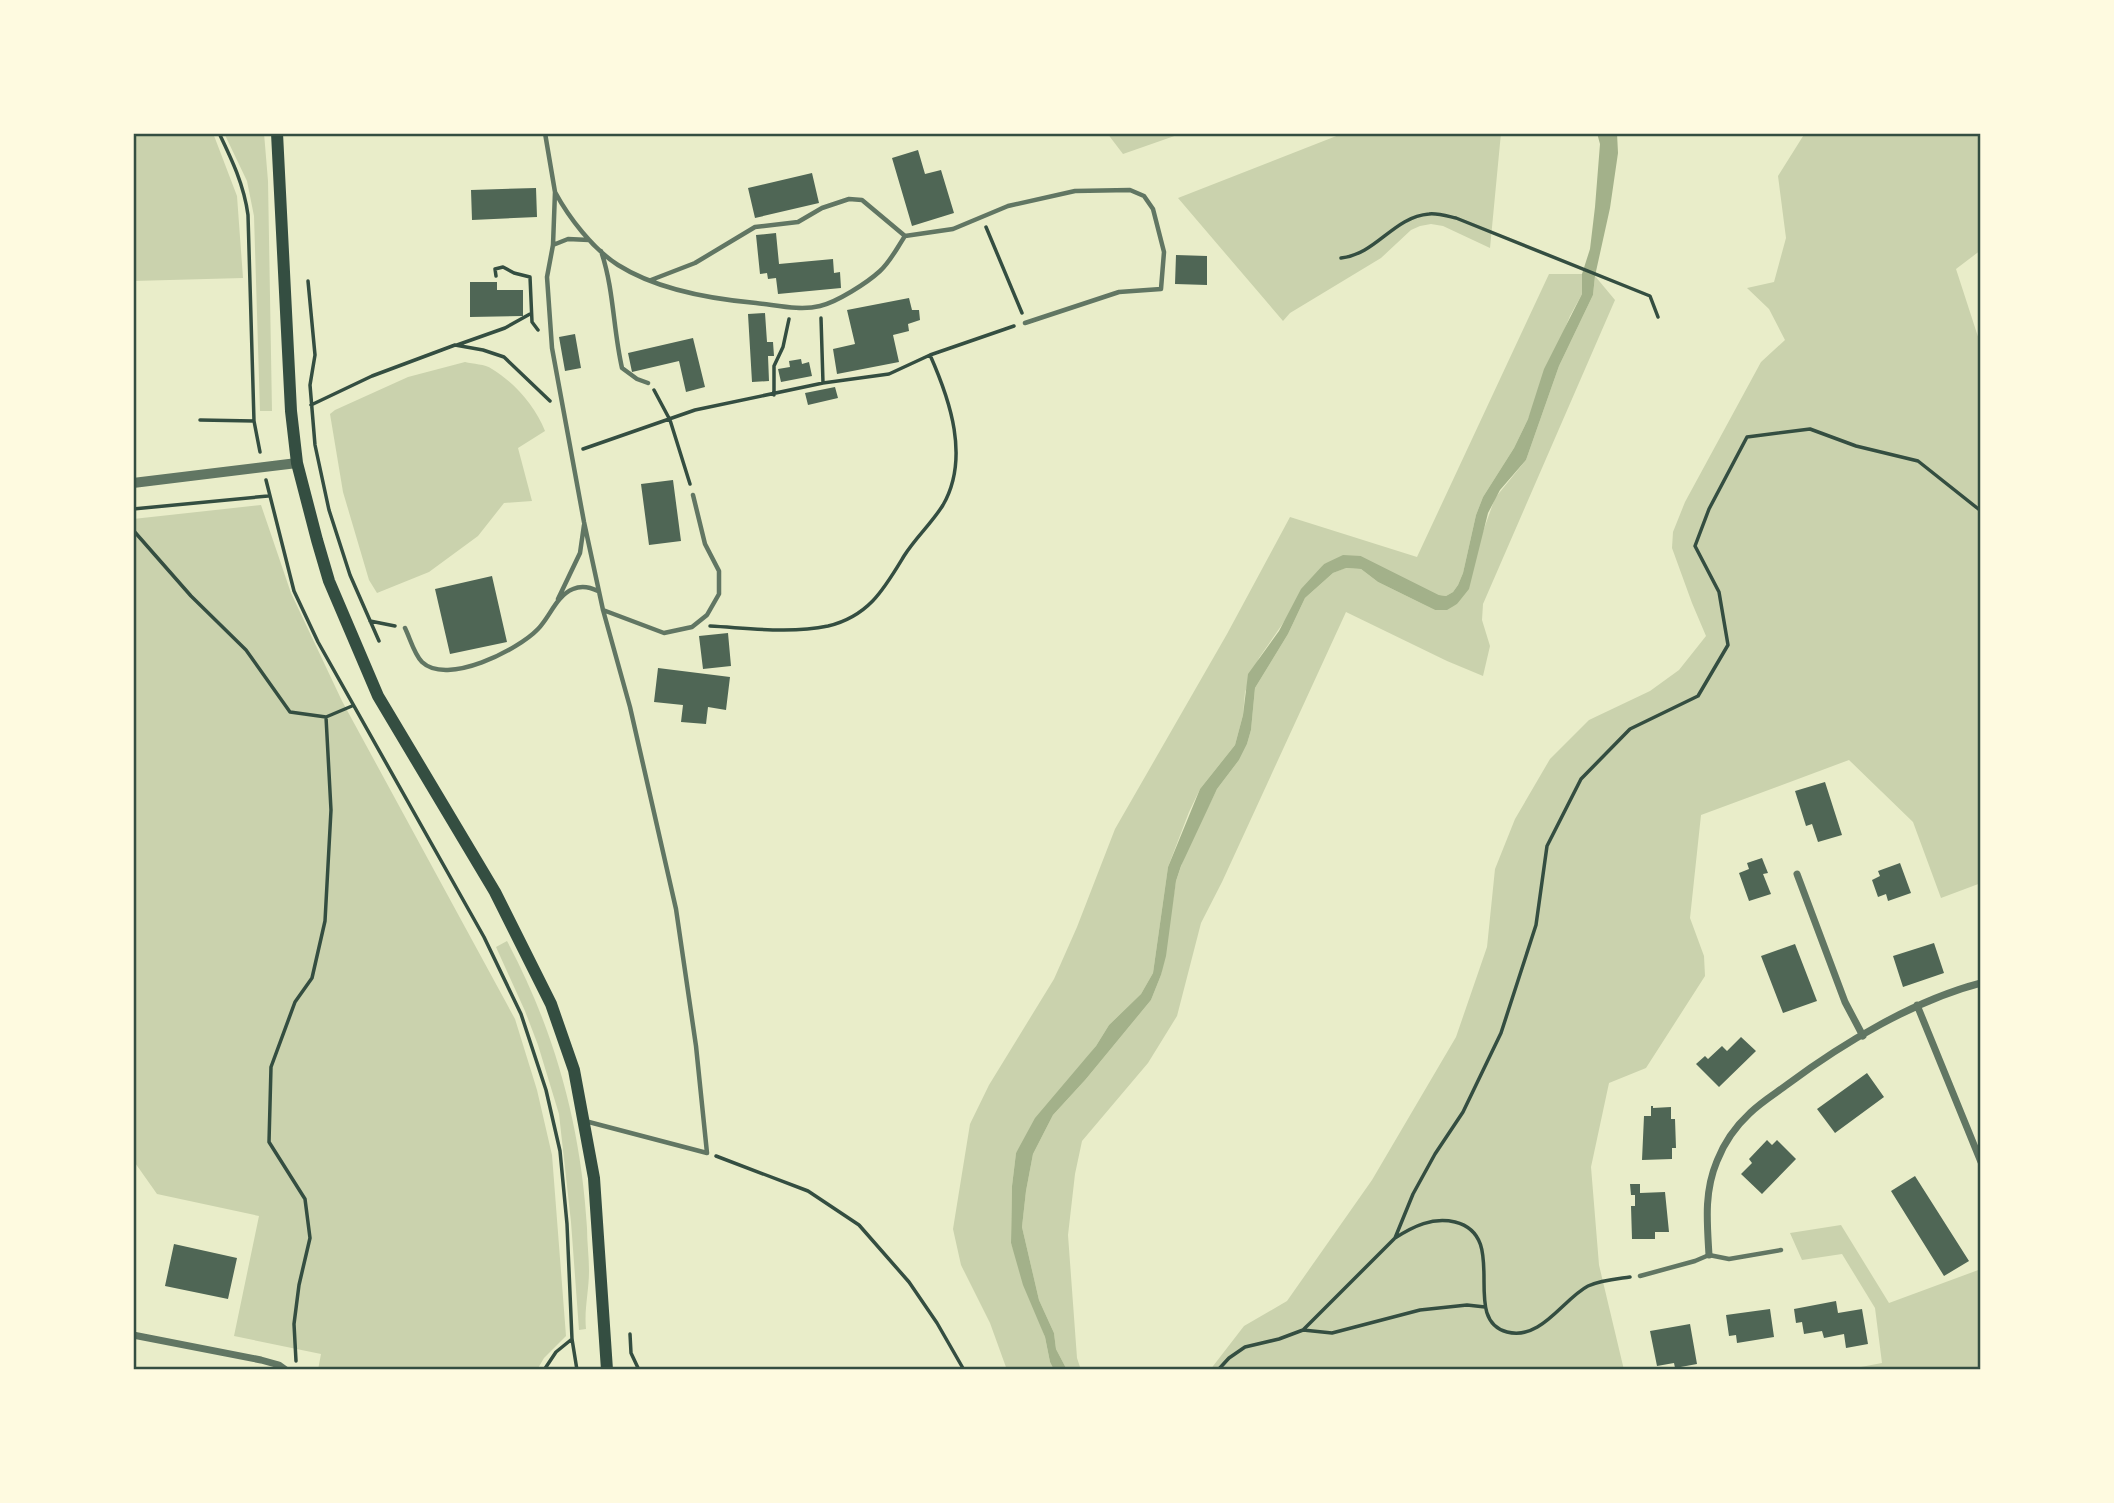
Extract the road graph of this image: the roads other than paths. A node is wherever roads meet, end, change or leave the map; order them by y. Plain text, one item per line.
1 (277, 133) edge
2 (545, 133) edge
3 (555, 191) junction
4 (905, 236) junction
5 (589, 240) junction
6 (553, 244) junction
7 (601, 250) junction
8 (650, 281) junction
9 (1025, 323) road end
10 (648, 383) road end
11 (297, 463) junction
12 (133, 483) edge
13 (693, 496) road end
14 (584, 522) junction
15 (599, 591) junction
16 (556, 603) junction
17 (603, 610) junction
18 (405, 628) road end
19 (1797, 874) dead end
20 (1981, 983) edge
21 (1917, 1006) junction
22 (1863, 1036) junction
23 (584, 1121) junction
24 (1981, 1162) edge
25 (1781, 1250) dead end
26 (1709, 1255) junction
27 (1640, 1276) road end
28 (133, 1335) edge
29 (283, 1368) edge
30 (607, 1370) edge

1 - 11 main road
2 - 3 lane
3 - 5 lane
3 - 6 lane
4 - 8 lane
4 - 8 lane
4 - 9 lane
5 - 6 lane
5 - 7 lane
6 - 14 lane
7 - 8 lane
7 - 10 lane
11 - 12 street
11 - 23 main road
13 - 17 lane
14 - 15 lane
14 - 16 lane
15 - 16 lane
15 - 17 lane
16 - 18 lane
17 - 23 lane
19 - 22 street
20 - 21 street
21 - 22 street
21 - 24 street
22 - 26 street
23 - 30 main road
25 - 26 lane
26 - 27 lane
28 - 29 street

